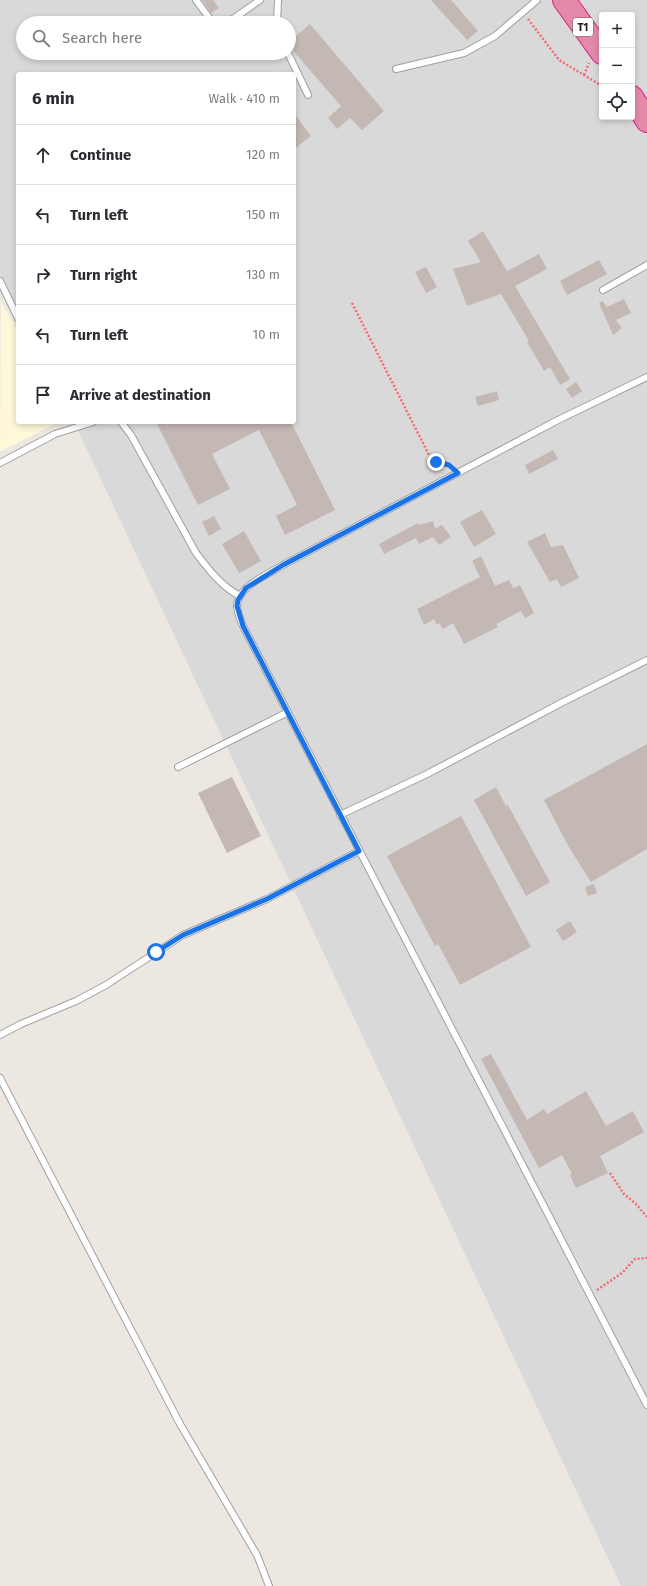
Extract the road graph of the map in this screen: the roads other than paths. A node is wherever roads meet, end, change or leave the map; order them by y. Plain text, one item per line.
1 (196, 0) edge
2 (260, 0) edge
3 (278, 0) edge
4 (537, 0) edge
5 (564, 0) edge
6 (208, 16) edge
7 (237, 16) edge
8 (277, 16) edge
9 (599, 49) edge
10 (291, 60) edge
11 (396, 69) dead end
12 (308, 95) dead end
13 (635, 102) edge
14 (647, 121) edge
15 (647, 265) edge
16 (0, 281) edge
17 (602, 290) dead end
18 (16, 314) edge
19 (647, 376) edge
20 (74, 424) edge
21 (123, 424) edge
22 (0, 463) edge
23 (240, 596) junction
24 (647, 660) edge
25 (288, 712) junction
26 (178, 767) dead end
27 (340, 815) junction
28 (359, 851) junction
29 (0, 1035) edge
30 (0, 1078) edge
31 (647, 1406) edge
32 (269, 1586) edge

1 - 6 lane
2 - 7 lane
3 - 8 lane
4 - 11 lane
5 - 9 highway, T1
10 - 12 lane
13 - 14 highway
15 - 17 lane
16 - 18 lane
19 - 23 lane
20 - 22 lane
21 - 23 lane
23 - 25 lane
24 - 27 lane
25 - 26 lane
25 - 27 lane
27 - 28 lane
28 - 29 lane
28 - 31 lane
30 - 32 lane

